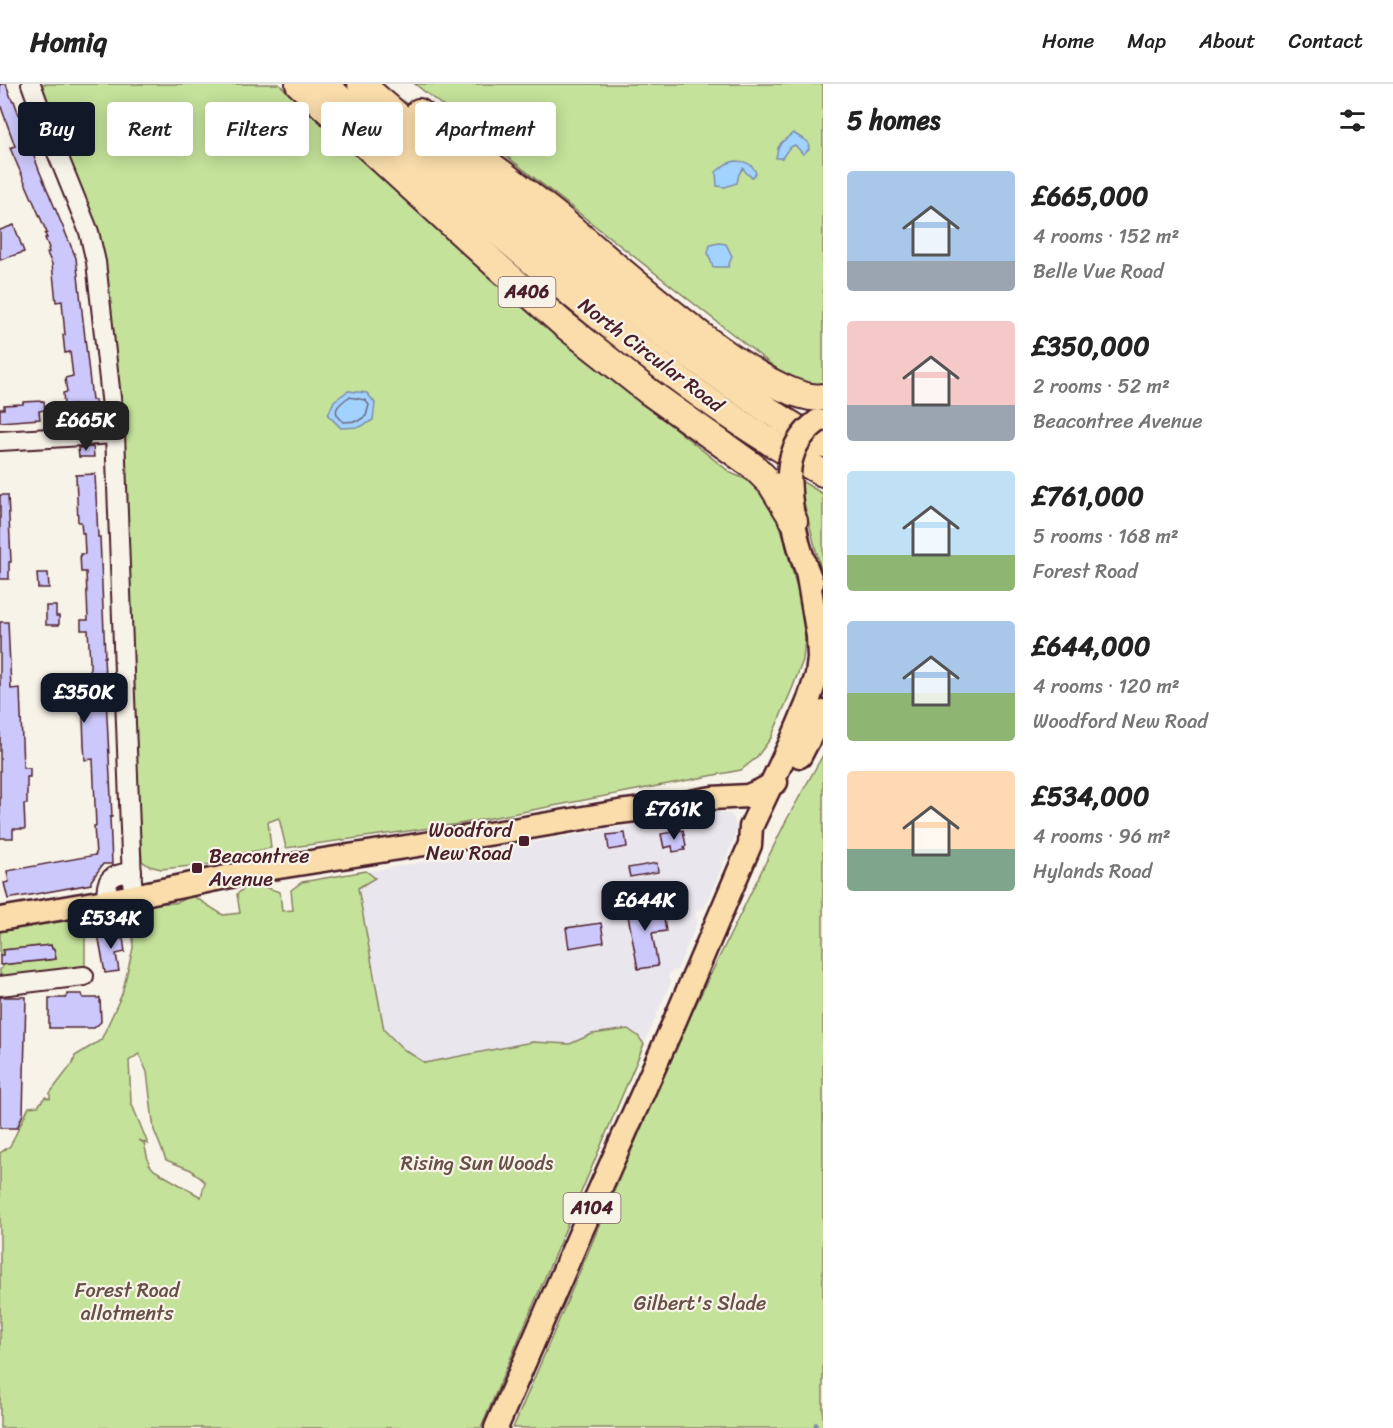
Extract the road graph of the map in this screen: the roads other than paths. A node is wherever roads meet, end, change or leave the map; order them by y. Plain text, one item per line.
1 (31, 84) edge
2 (299, 84) edge
3 (323, 84) edge
4 (361, 84) edge
5 (383, 84) edge
6 (822, 420) edge
7 (115, 434) junction
8 (0, 441) edge
9 (823, 473) edge
10 (794, 520) junction
11 (807, 571) junction
12 (823, 606) edge
13 (823, 712) edge
14 (782, 772) junction
15 (721, 797) junction
16 (750, 836) junction
17 (132, 872) junction
18 (134, 896) junction
19 (107, 900) junction
20 (0, 919) edge
21 (84, 976) dead end
22 (0, 986) edge
23 (496, 1428) edge

1 - 7 street
2 - 10 highway, A406
3 - 9 highway, North Circular Road / A406
4 - 6 highway, North Circular Road / A406
5 - 6 highway
6 - 10 main road, bridge
7 - 8 street
7 - 17 street
10 - 11 main road
11 - 12 main road
11 - 14 main road, A104
13 - 14 main road, A104
14 - 15 main road
14 - 15 main road
14 - 16 main road, A104
15 - 16 main road
15 - 18 main road
16 - 23 main road, A104
17 - 18 street
17 - 19 street
18 - 19 main road
19 - 20 main road
21 - 22 street

